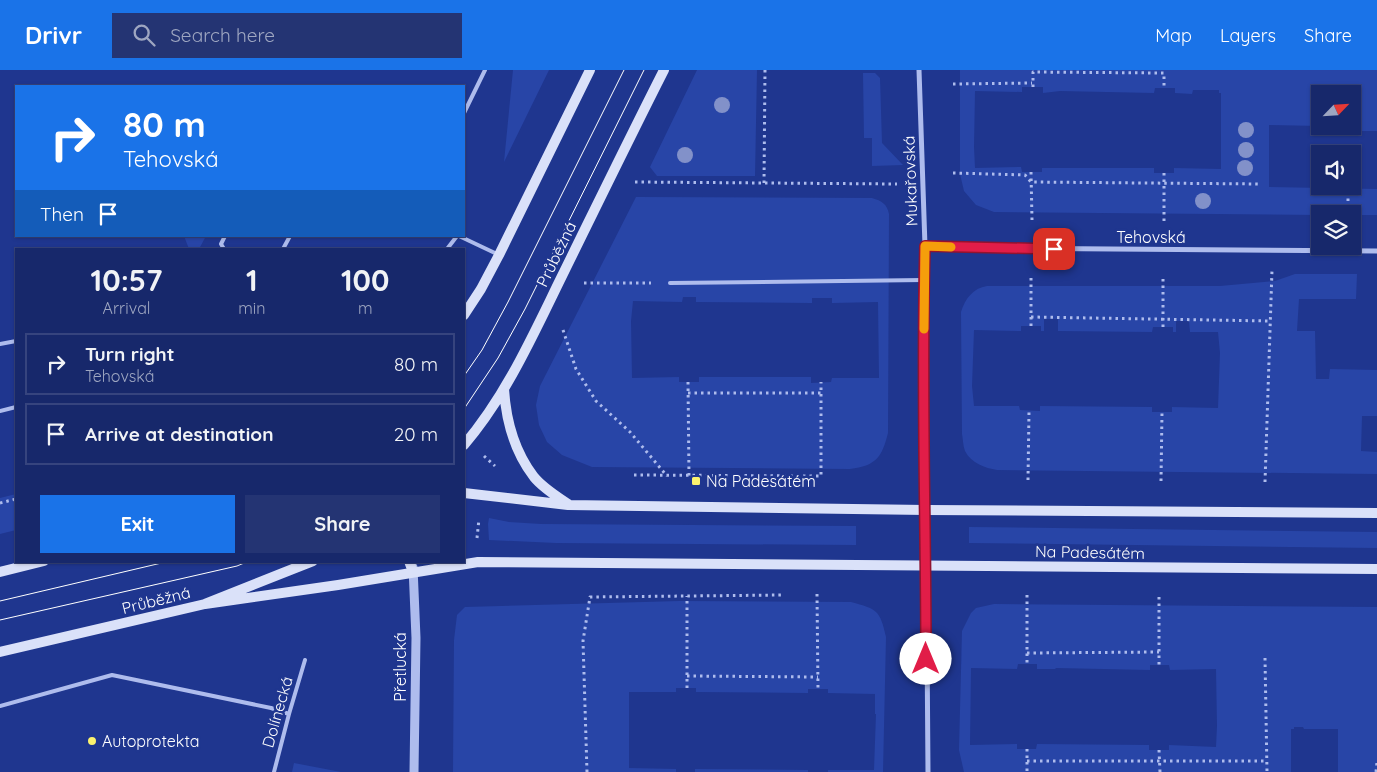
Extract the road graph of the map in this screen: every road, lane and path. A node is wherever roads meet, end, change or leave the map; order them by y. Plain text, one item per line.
1 (485, 70) edge
2 (590, 70) edge
3 (664, 70) edge
4 (765, 70) edge
5 (919, 70) edge
6 (1140, 71) edge
7 (953, 84) dead end
8 (1164, 88) dead end
9 (470, 97) junction
10 (465, 99) edge
11 (465, 110) edge
12 (1031, 172) dead end
13 (953, 173) dead end
14 (1164, 173) dead end
15 (632, 182) dead end
16 (1031, 182) junction
17 (764, 183) junction
18 (1164, 183) junction
19 (897, 184) dead end
20 (1260, 184) dead end
21 (1032, 220) dead end
22 (1164, 222) dead end
23 (457, 237) edge
24 (460, 237) edge
25 (925, 246) junction
26 (448, 248) edge
27 (1273, 250) junction
28 (1377, 251) edge
29 (499, 255) junction
30 (1163, 276) dead end
31 (1030, 278) dead end
32 (924, 280) junction
33 (584, 283) dead end
34 (670, 283) joint
35 (465, 313) edge
36 (1031, 317) junction
37 (1163, 319) junction
38 (1270, 321) junction
39 (1031, 326) dead end
40 (562, 327) dead end
41 (1162, 327) dead end
42 (15, 341) edge
43 (0, 344) edge
44 (688, 382) dead end
45 (821, 382) dead end
46 (504, 388) junction
47 (688, 393) junction
48 (821, 393) junction
49 (15, 407) edge
50 (0, 411) edge
51 (1029, 411) dead end
52 (1162, 412) dead end
53 (465, 444) edge
54 (634, 475) dead end
55 (667, 476) junction
56 (688, 476) junction
57 (1028, 480) dead end
58 (1161, 481) dead end
59 (1265, 482) dead end
60 (465, 493) edge
61 (15, 499) edge
62 (0, 503) edge
63 (568, 505) junction
64 (926, 510) junction
65 (1377, 513) edge
66 (479, 516) dead end
67 (477, 539) dead end
68 (36, 563) edge
69 (308, 563) edge
70 (410, 563) edge
71 (414, 563) edge
72 (926, 565) junction
73 (1377, 569) edge
74 (0, 572) edge
75 (413, 572) junction
76 (817, 594) dead end
77 (783, 595) dead end
78 (1027, 595) dead end
79 (687, 596) junction
80 (1159, 597) dead end
81 (205, 604) junction
82 (0, 652) edge
83 (1159, 652) junction
84 (1027, 653) junction
85 (1265, 658) dead end
86 (306, 660) dead end
87 (1027, 664) dead end
88 (1159, 665) dead end
89 (687, 676) junction
90 (818, 677) junction
91 (687, 688) dead end
92 (818, 689) dead end
93 (0, 706) edge
94 (289, 714) junction
95 (1027, 749) dead end
96 (1159, 750) dead end
97 (1027, 761) junction
98 (1160, 761) junction
99 (1267, 761) junction
100 (1377, 762) edge
101 (274, 772) edge
102 (414, 772) edge
103 (587, 772) edge
104 (928, 772) edge
105 (1027, 772) edge
106 (1160, 772) edge
107 (1267, 772) edge
108 (1376, 772) edge

1 - 9 lane
2 - 29 main road
3 - 46 main road, Průběžná
4 - 17 path
5 - 25 street, Mukařovská
6 - 7 path
6 - 8 path
9 - 10 lane
9 - 11 lane
12 - 16 path
13 - 16 path
14 - 18 path
15 - 17 path
16 - 18 path
16 - 21 path
17 - 19 path
18 - 20 path
18 - 22 path
23 - 26 lane
24 - 29 lane
25 - 27 street, Tehovská
25 - 32 street, Mukařovská
27 - 28 street, Tehovská
27 - 38 path
29 - 35 main road
30 - 37 path
31 - 36 path
32 - 34 lane
32 - 64 street, Mukařovská
33 - 34 path
36 - 37 path
36 - 39 path
37 - 38 path
37 - 41 path
38 - 59 path
40 - 55 path
42 - 43 lane
44 - 47 path
45 - 48 path
46 - 53 main road, Průběžná
46 - 63 main road
47 - 48 path
47 - 56 path
48 - 56 path
49 - 50 lane
51 - 57 path
52 - 58 path
54 - 55 path
55 - 56 path
60 - 63 main road
61 - 62 path
63 - 64 main road
64 - 65 main road
64 - 72 street, Mukařovská
66 - 67 path
68 - 74 main road
69 - 81 main road, Průběžná
70 - 75 main road
71 - 75 street, Přetlucká
72 - 73 main road, Na Padesátém
72 - 75 main road, Na Padesátém
72 - 104 street, Mukařovská
75 - 81 main road, Na Padesátém
75 - 102 street, Přetlucká
76 - 90 path
77 - 79 path
78 - 84 path
79 - 89 path
79 - 103 path
80 - 83 path
81 - 82 main road, Průběžná
83 - 84 path
83 - 88 path
84 - 87 path
85 - 99 path
86 - 94 lane, Dolínecká
89 - 90 path
89 - 91 path
90 - 92 path
93 - 94 lane
94 - 101 lane, Dolínecká
95 - 97 path
96 - 98 path
97 - 98 path
97 - 105 path
98 - 99 path
98 - 106 path
99 - 107 path
100 - 108 path

